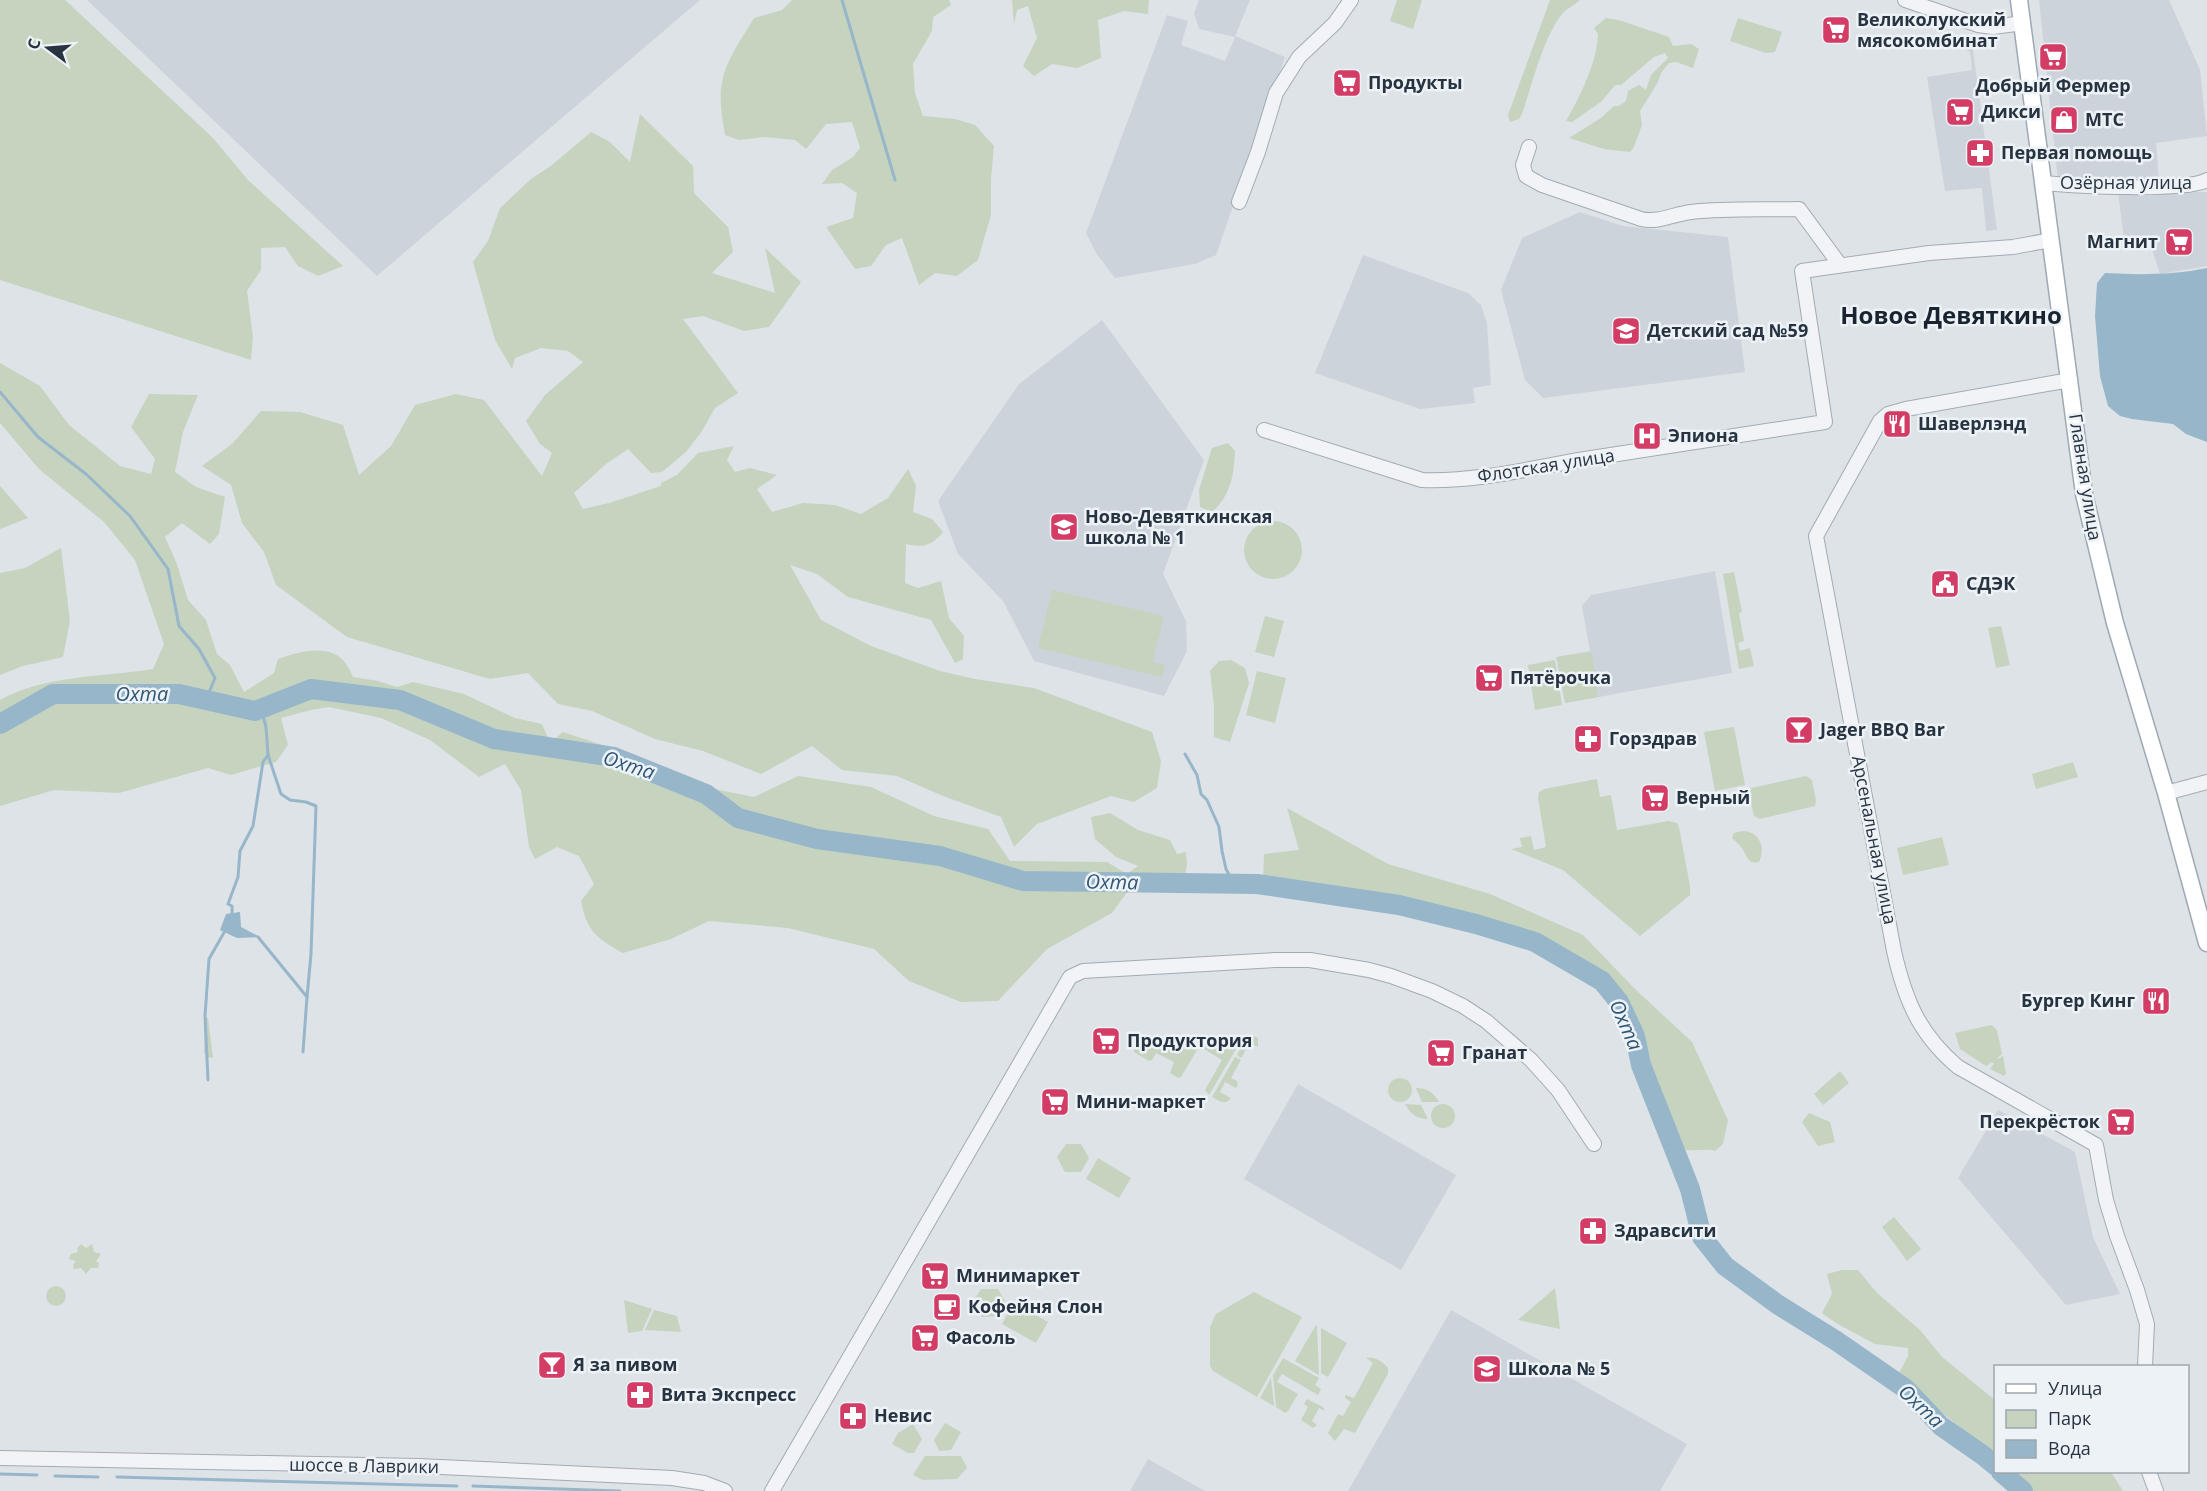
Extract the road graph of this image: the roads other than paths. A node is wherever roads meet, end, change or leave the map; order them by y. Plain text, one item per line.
1 (1351, 0) edge
2 (1905, 0) edge
3 (2019, 0) edge
4 (2023, 23) junction
5 (1529, 147) dead end
6 (2207, 180) edge
7 (2044, 183) junction
8 (1239, 202) dead end
9 (2051, 240) junction
10 (1840, 265) junction
11 (2070, 380) junction
12 (1264, 430) dead end
13 (2207, 782) edge
14 (2166, 793) junction
15 (2207, 943) edge
16 (1594, 1144) dead end
17 (2145, 1365) edge
18 (0, 1458) edge
19 (2149, 1473) edge
20 (725, 1491) edge
21 (772, 1491) edge
22 (2156, 1491) edge

1 - 8 street
2 - 4 street
3 - 4 main road, Главная улица
4 - 7 main road, Главная улица
5 - 10 street
6 - 7 street, Озёрная улица
7 - 9 main road, Главная улица
9 - 10 street
9 - 11 main road, Главная улица
10 - 12 street, Флотская улица
11 - 14 main road, Главная улица
11 - 17 street, Арсенальная улица
13 - 14 street
14 - 15 main road, Главная улица
16 - 21 street
18 - 20 street, шоссе в Лаврики
19 - 22 street

